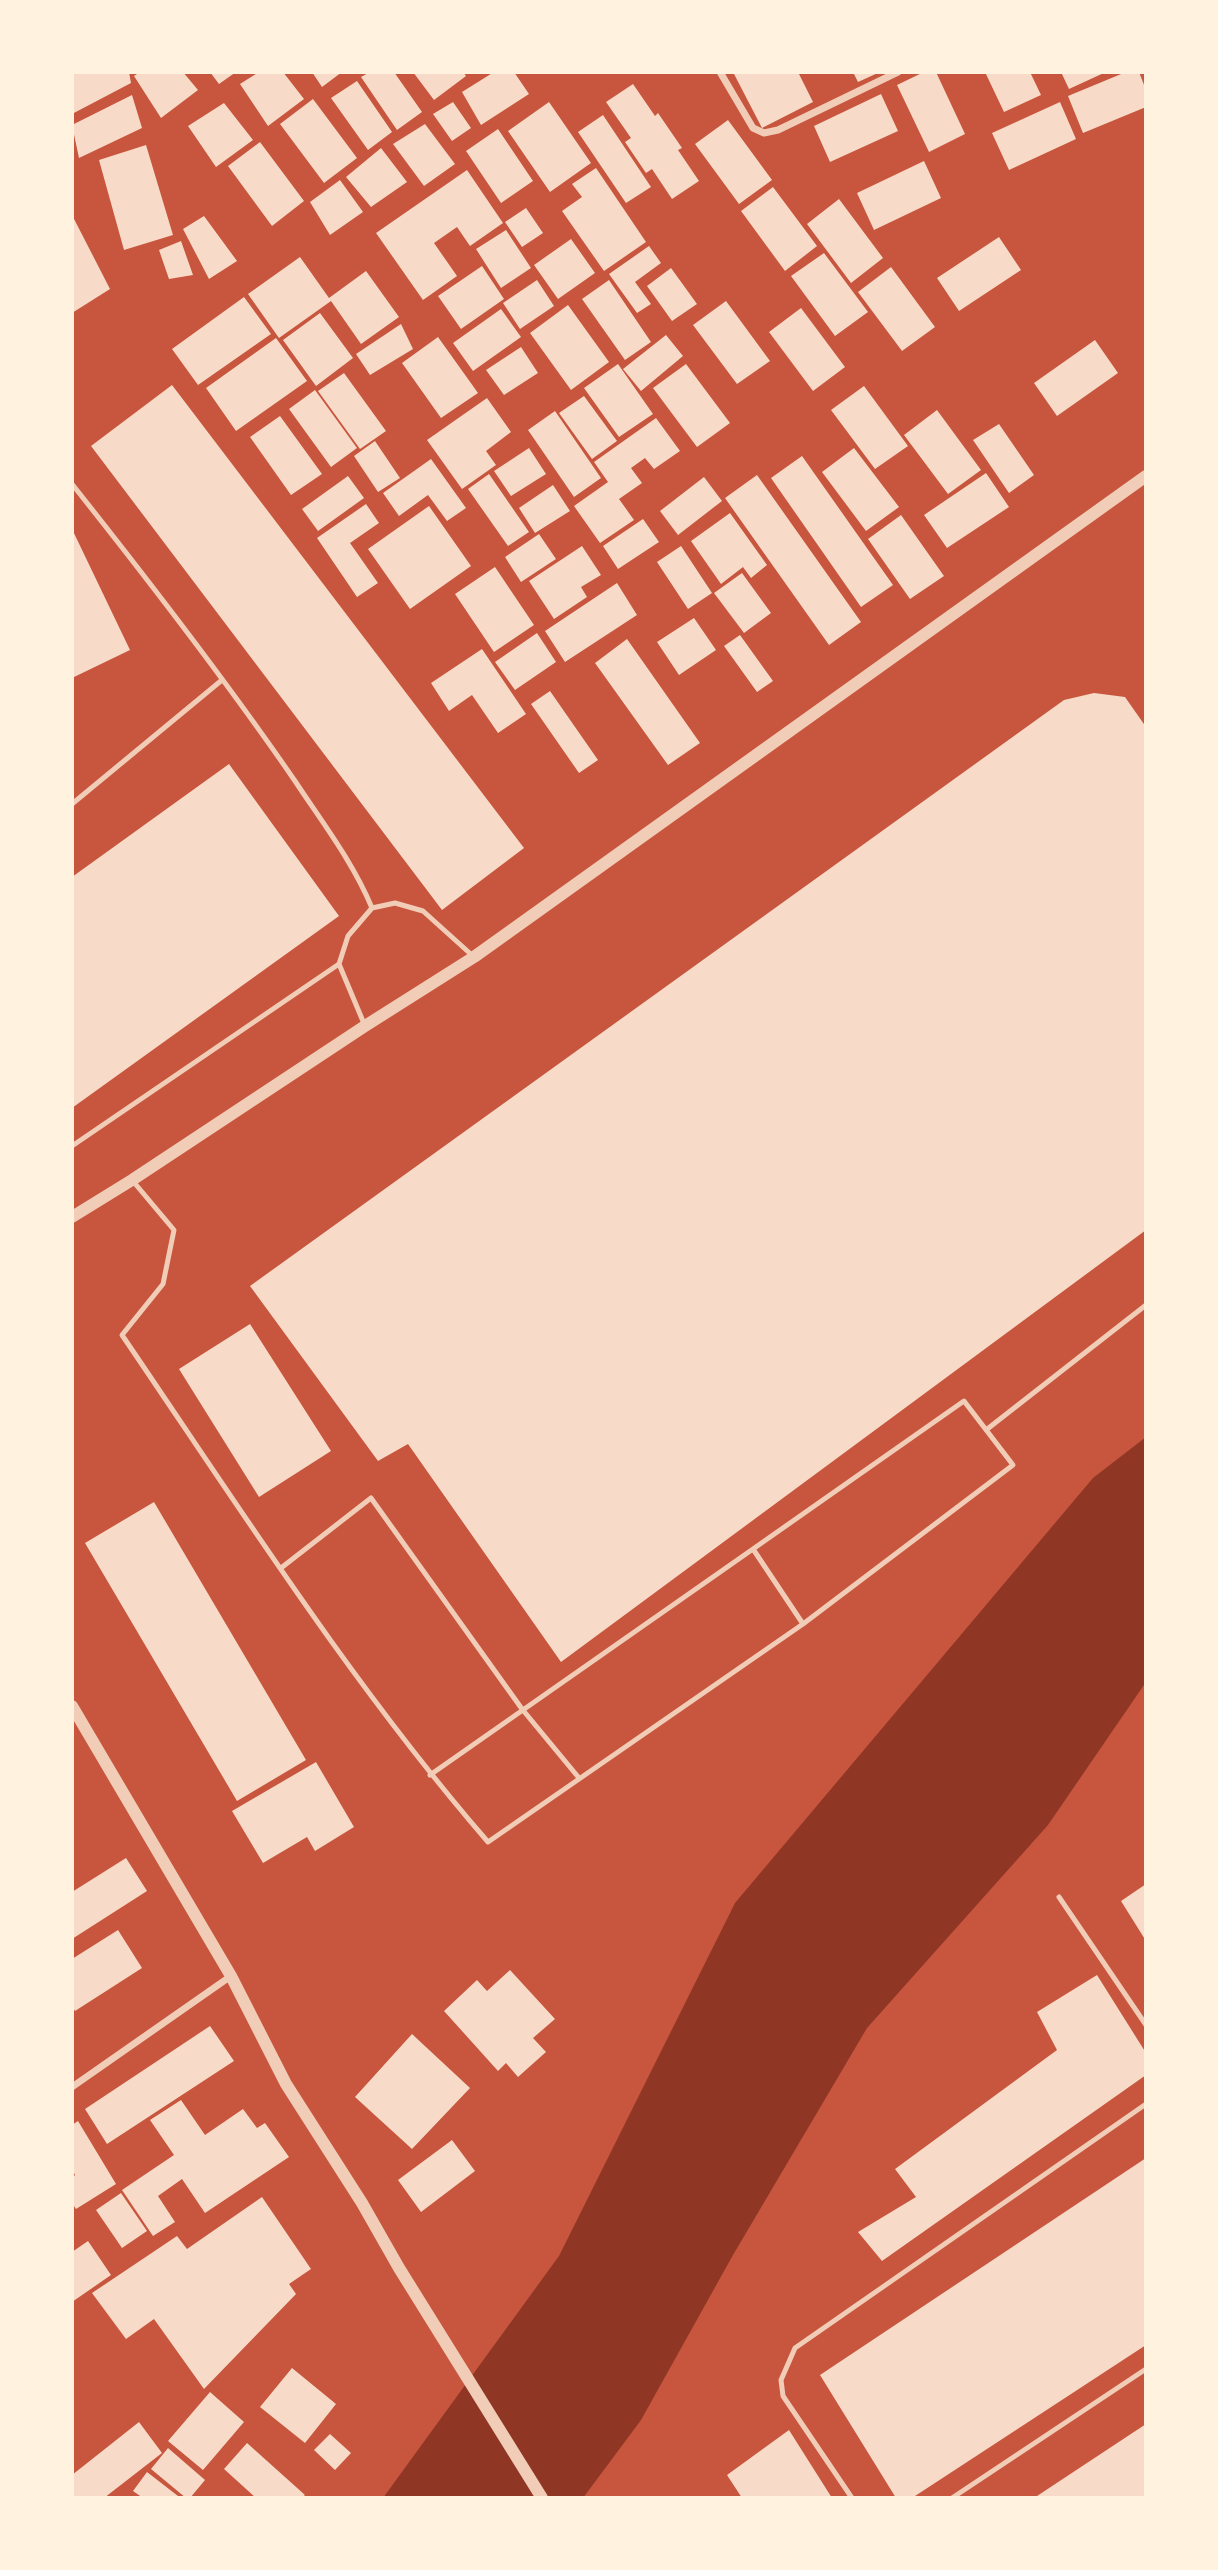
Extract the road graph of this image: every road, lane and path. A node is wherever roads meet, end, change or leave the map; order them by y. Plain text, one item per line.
1 (720, 72) edge
2 (898, 72) edge
3 (1146, 476) edge
4 (72, 484) edge
5 (222, 680) junction
6 (72, 804) edge
7 (372, 908) junction
8 (474, 957) junction
9 (339, 964) junction
10 (365, 1026) junction
11 (72, 1146) edge
12 (132, 1180) junction
13 (72, 1217) edge
14 (1146, 1305) edge
15 (986, 1430) junction
16 (753, 1549) junction
17 (281, 1569) junction
18 (803, 1624) junction
19 (72, 1706) edge
20 (522, 1709) junction
21 (430, 1775) junction
22 (579, 1778) junction
23 (1059, 1897) dead end
24 (231, 1976) junction
25 (1146, 2025) edge
26 (72, 2087) edge
27 (1146, 2104) edge
28 (1146, 2369) edge
29 (542, 2498) edge
30 (852, 2498) edge
31 (952, 2498) edge

1 - 2 street
3 - 8 street
4 - 5 lane
5 - 6 lane
5 - 7 lane
7 - 8 lane
7 - 9 lane
8 - 10 street
9 - 10 lane
9 - 11 lane
10 - 12 street
12 - 13 street
12 - 17 lane
14 - 15 lane
15 - 16 lane
15 - 18 lane
16 - 18 lane
16 - 20 lane
17 - 20 lane
17 - 21 lane
18 - 22 lane
19 - 24 street
20 - 21 lane
20 - 22 lane
21 - 22 lane
23 - 25 lane
24 - 26 street
24 - 29 street
27 - 30 lane
28 - 31 lane

